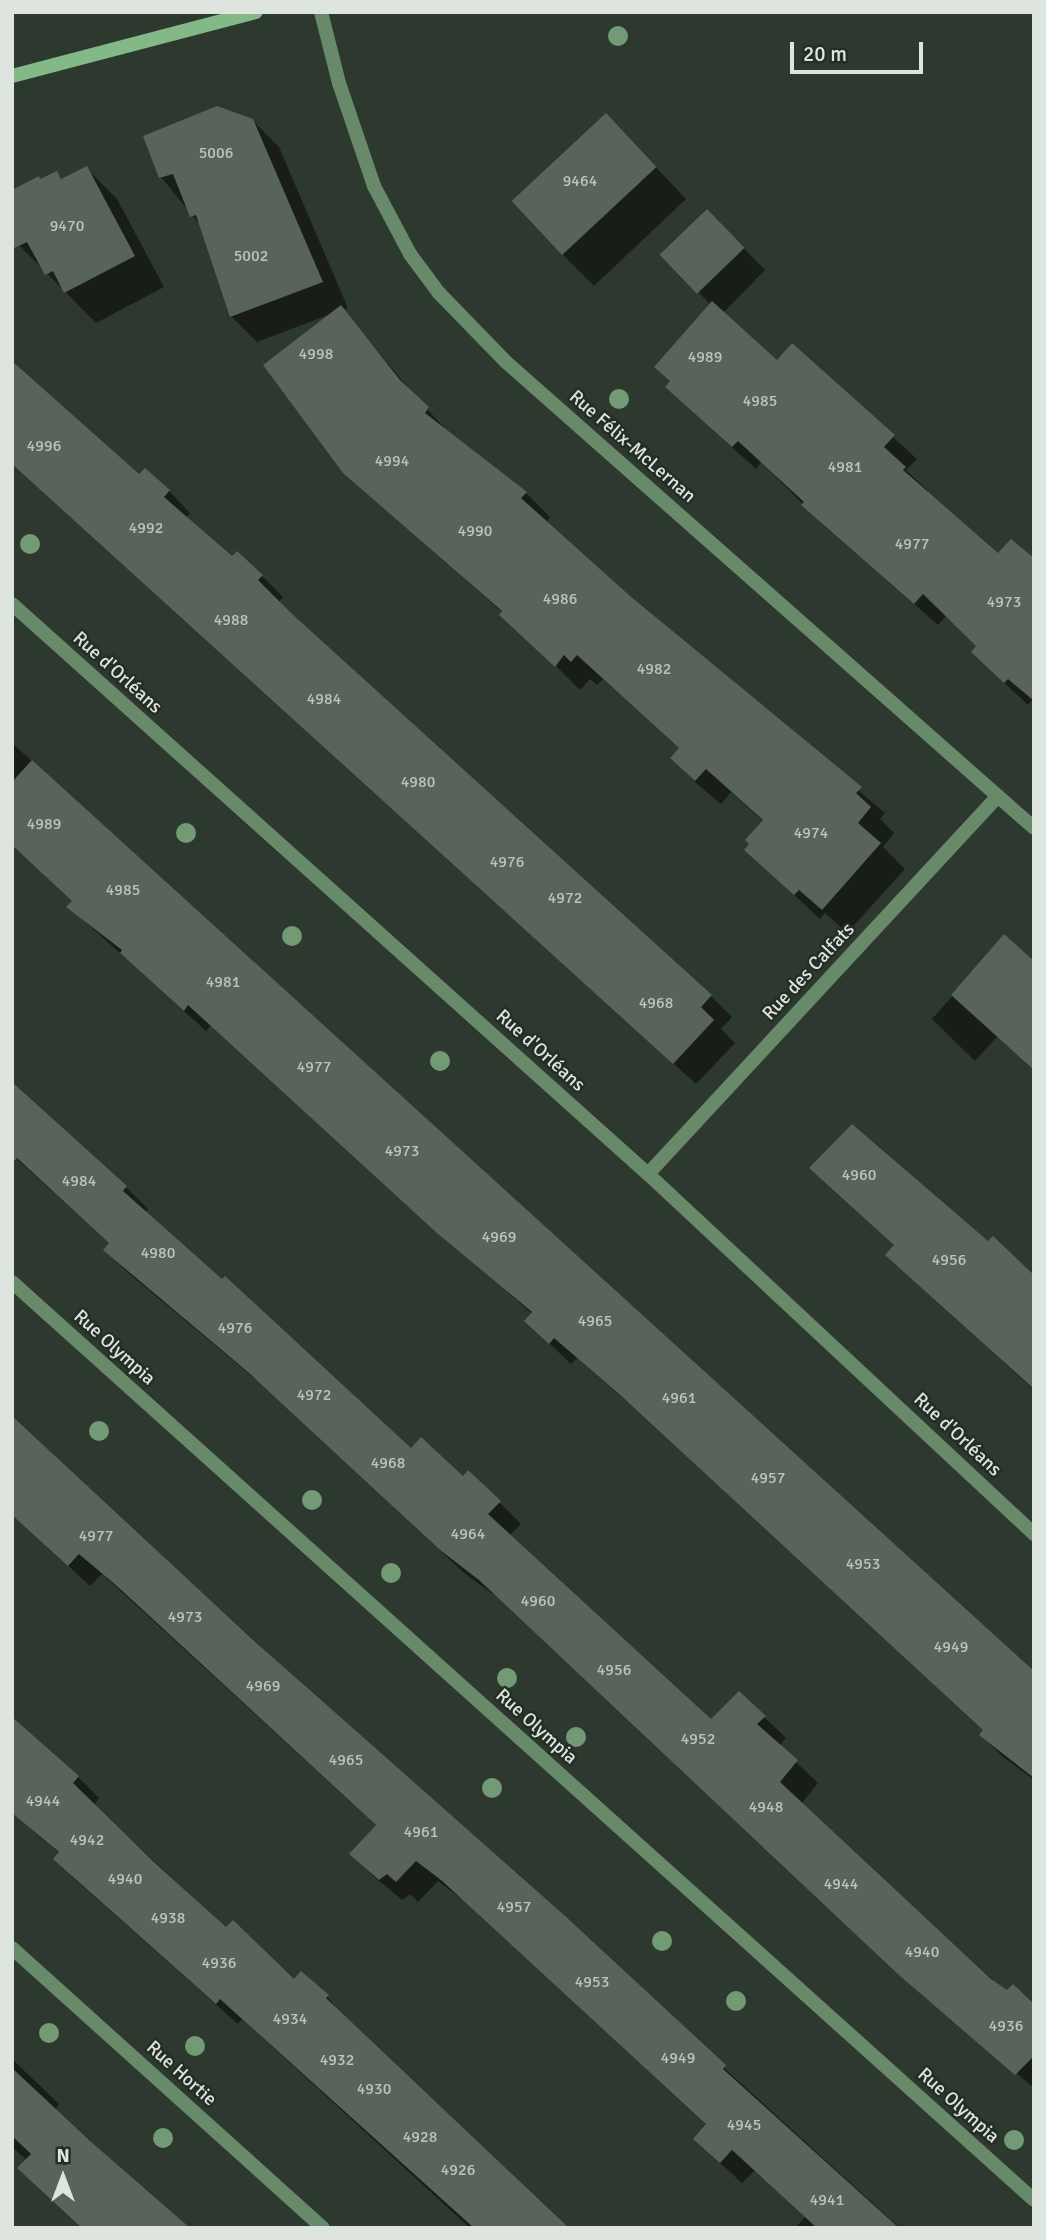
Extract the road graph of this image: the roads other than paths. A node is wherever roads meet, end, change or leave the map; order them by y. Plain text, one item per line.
1 (256, 12) edge
2 (321, 12) edge
3 (12, 76) edge
4 (12, 604) edge
5 (998, 796) junction
6 (1034, 828) edge
7 (648, 1174) junction
8 (12, 1282) edge
9 (1034, 1534) edge
10 (12, 1948) edge
11 (1034, 2200) edge
12 (323, 2228) edge

1 - 3 main road
2 - 5 street, Rue Félix-McLernan
4 - 7 street, Rue d'Orléans
5 - 6 street, Rue Félix-McLernan
5 - 7 street, Rue des Calfats
7 - 9 street, Rue d'Orléans
8 - 11 street, Rue Olympia
10 - 12 street, Rue Hortie

